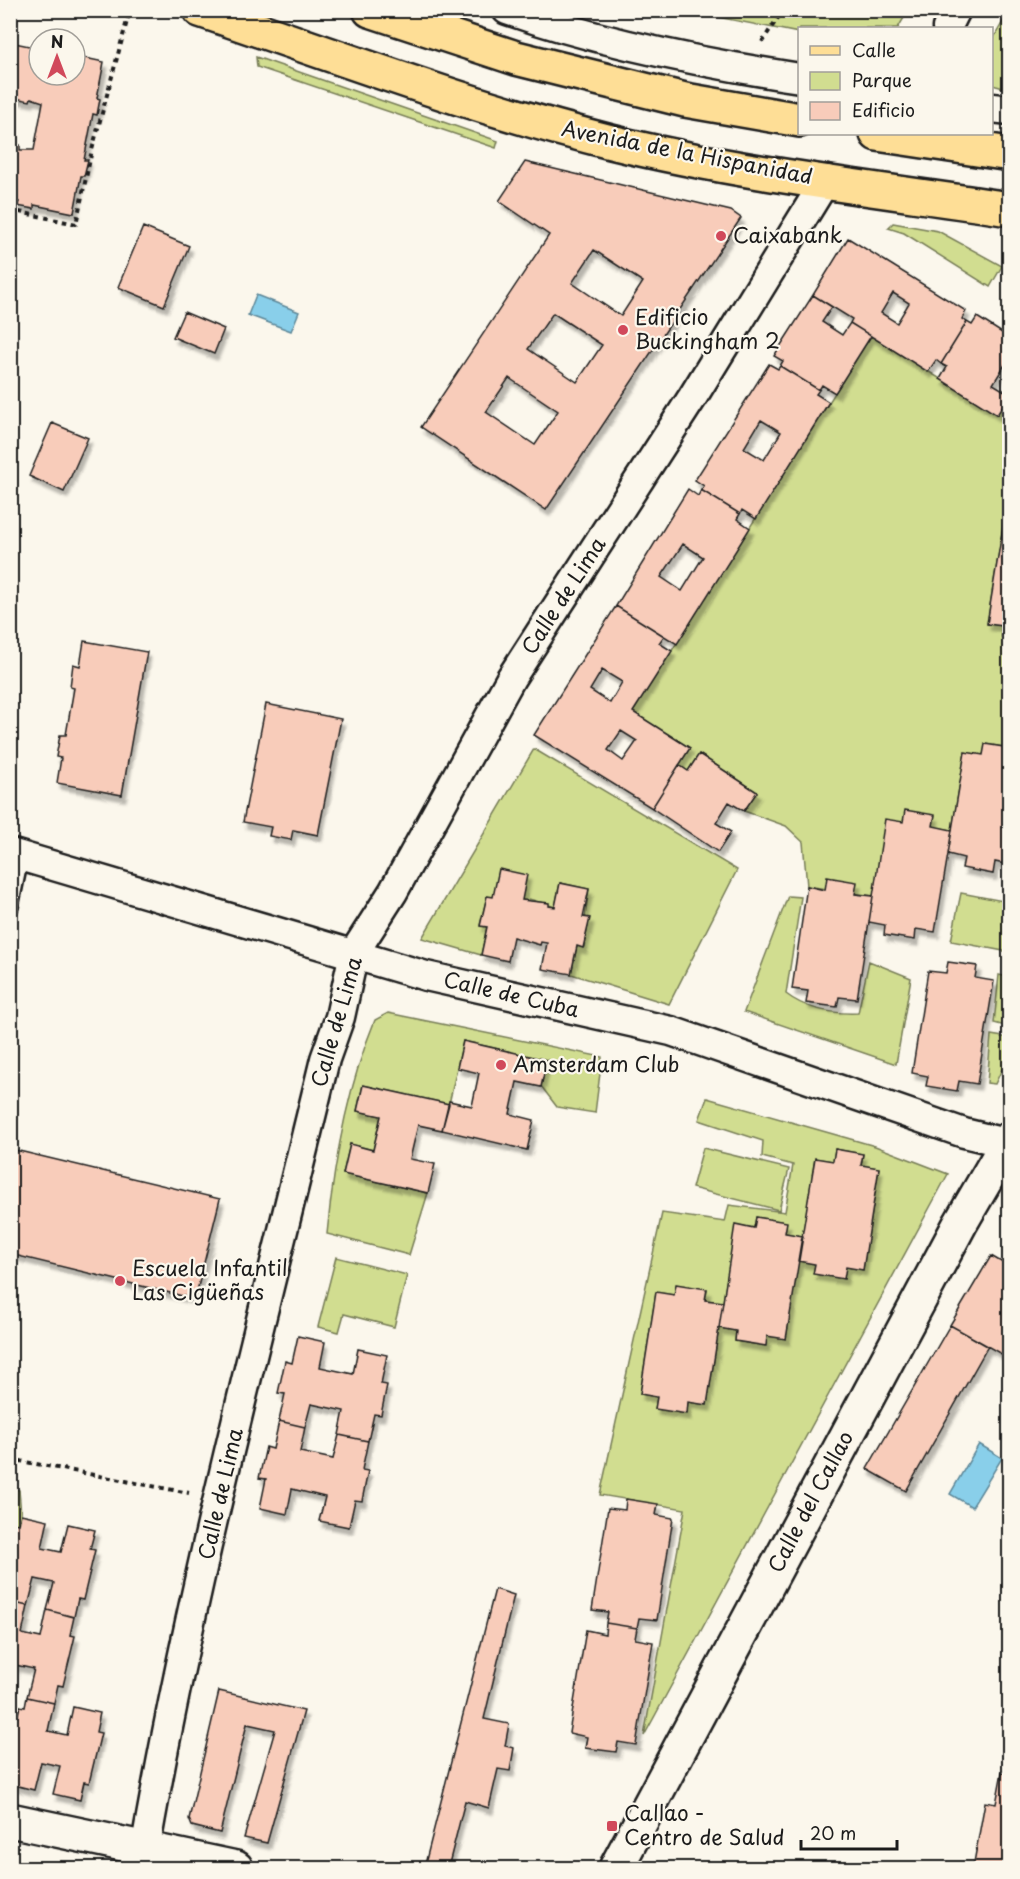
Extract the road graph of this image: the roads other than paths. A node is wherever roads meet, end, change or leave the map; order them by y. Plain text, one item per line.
1 (200, 10) edge
2 (370, 10) edge
3 (507, 10) edge
4 (956, 10) edge
5 (948, 27) edge
6 (798, 78) edge
7 (993, 108) edge
8 (1010, 110) edge
9 (798, 120) edge
10 (884, 135) edge
11 (1010, 154) edge
12 (826, 180) junction
13 (1010, 209) edge
14 (16, 854) edge
15 (10, 907) edge
16 (354, 953) junction
17 (1008, 1142) edge
18 (10, 1820) edge
19 (143, 1858) edge
20 (236, 1869) edge
21 (616, 1869) edge

1 - 12 main road, Avenida de la Hispanidad
2 - 9 main road
3 - 6 street
4 - 5 street
7 - 8 street
10 - 11 main road
12 - 13 main road, Avenida de la Hispanidad
12 - 16 street, Calle de Lima
14 - 15 lane
14 - 16 street, Calle de Cuba
16 - 17 street, Calle de Cuba
16 - 19 street, Calle de Lima
17 - 21 street, Calle del Callao
18 - 19 street
19 - 20 street

